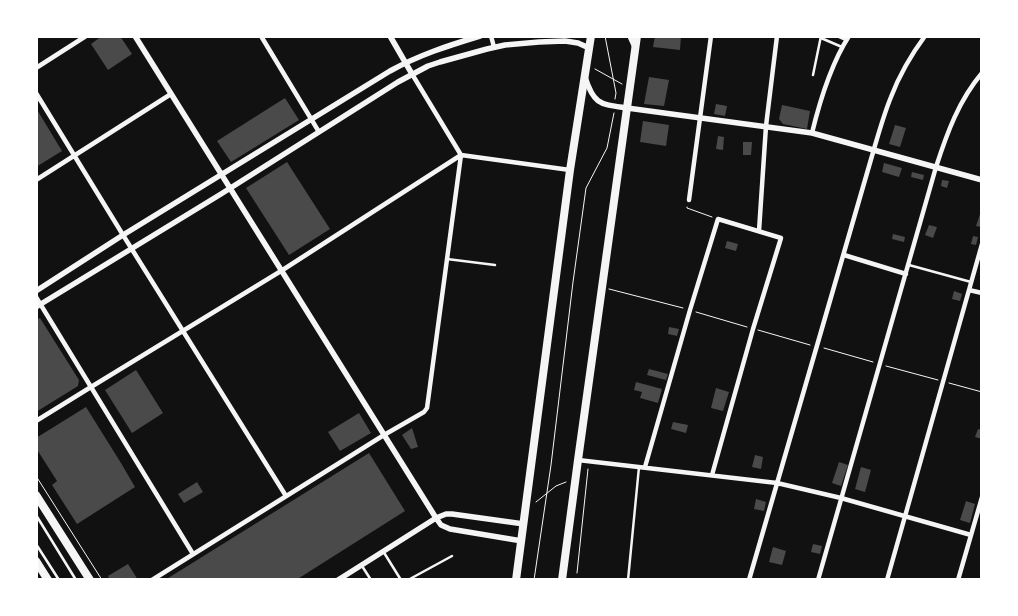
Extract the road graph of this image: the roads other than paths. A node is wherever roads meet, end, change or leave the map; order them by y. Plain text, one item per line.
1 (86, 36) edge
2 (135, 36) edge
3 (268, 36) edge
4 (390, 36) edge
5 (480, 36) edge
6 (491, 36) edge
7 (590, 36) edge
8 (630, 36) edge
9 (636, 36) edge
10 (711, 36) edge
11 (777, 36) edge
12 (837, 36) edge
13 (925, 36) edge
14 (821, 37) edge
15 (262, 38) edge
16 (848, 38) edge
17 (494, 47) junction
18 (635, 47) junction
19 (589, 48) junction
20 (842, 48) junction
21 (405, 62) junction
22 (36, 68) edge
23 (982, 73) edge
24 (412, 74) junction
25 (812, 74) dead end
26 (585, 75) junction
27 (36, 93) edge
28 (171, 94) junction
29 (627, 108) junction
30 (700, 118) junction
31 (311, 119) junction
32 (766, 126) junction
33 (319, 132) junction
34 (812, 133) junction
35 (874, 149) junction
36 (461, 155) junction
37 (75, 156) junction
38 (936, 167) junction
39 (570, 170) junction
40 (221, 175) junction
41 (36, 180) edge
42 (982, 180) edge
43 (230, 189) junction
44 (689, 200) road end
45 (759, 231) junction
46 (123, 235) junction
47 (982, 244) edge
48 (131, 248) junction
49 (844, 255) junction
50 (447, 259) junction
51 (495, 265) dead end
52 (908, 265) junction
53 (281, 271) junction
54 (906, 274) junction
55 (971, 282) junction
56 (969, 290) junction
57 (36, 291) edge
58 (982, 293) edge
59 (36, 297) edge
60 (38, 306) edge
61 (183, 330) junction
62 (91, 387) junction
63 (36, 422) edge
64 (384, 435) junction
65 (578, 460) junction
66 (639, 466) junction
67 (645, 467) junction
68 (712, 475) junction
69 (777, 483) junction
70 (36, 495) edge
71 (286, 496) junction
72 (982, 497) edge
73 (841, 498) junction
74 (36, 515) edge
75 (905, 516) junction
76 (436, 518) junction
77 (524, 524) junction
78 (971, 535) junction
79 (522, 541) junction
80 (36, 544) edge
81 (383, 551) junction
82 (193, 554) junction
83 (452, 556) dead end
84 (36, 562) edge
85 (361, 565) junction
86 (517, 578) edge
87 (48, 580) edge
88 (59, 580) edge
89 (76, 580) edge
90 (90, 580) edge
91 (152, 580) edge
92 (338, 580) edge
93 (371, 580) edge
94 (401, 580) edge
95 (408, 580) edge
96 (509, 580) edge
97 (562, 580) edge
98 (628, 580) edge
99 (749, 580) edge
100 (818, 580) edge
101 (887, 580) edge
102 (958, 580) edge

1 - 22 street
2 - 28 street
3 - 15 street
4 - 21 street
5 - 21 street
6 - 17 street
7 - 19 main road
8 - 18 street
9 - 18 main road
10 - 30 street
11 - 32 street
12 - 16 lane
13 - 35 street
14 - 20 lane
14 - 25 lane
15 - 31 street
16 - 20 street
17 - 19 street
17 - 24 street
18 - 29 main road
19 - 26 main road
20 - 34 street
21 - 24 street
21 - 31 street
23 - 38 street
24 - 33 street
24 - 36 street
26 - 29 street
26 - 39 main road
27 - 37 street
28 - 37 street
28 - 40 street
29 - 30 street
29 - 65 main road
30 - 32 street
30 - 44 street
31 - 33 street
31 - 40 street
32 - 34 street
32 - 45 street
33 - 43 street
34 - 35 street
35 - 38 street
35 - 49 street
36 - 39 street
36 - 50 street
36 - 53 street
37 - 41 street
37 - 46 street
38 - 42 street
38 - 52 street
39 - 77 main road
40 - 43 street
40 - 46 street
43 - 48 street
43 - 53 street
45 - 67 street
45 - 68 street
46 - 48 street
46 - 57 street
47 - 55 street
48 - 60 street
48 - 61 street
49 - 54 street
49 - 69 street
50 - 51 lane
50 - 64 street
52 - 54 street
52 - 55 lane
53 - 61 street
53 - 64 street
54 - 73 street
55 - 56 street
56 - 58 street
56 - 75 street
59 - 60 street
60 - 62 street
61 - 62 street
61 - 71 street
62 - 63 street
62 - 82 street
64 - 71 street
64 - 76 street
65 - 66 street
65 - 97 main road
66 - 67 street
66 - 98 lane
67 - 68 street
68 - 69 street
69 - 73 street
69 - 99 street
70 - 90 main road
71 - 82 street
72 - 78 street
73 - 75 street
73 - 100 street
74 - 89 lane
75 - 78 street
75 - 101 street
76 - 77 street
76 - 79 street
76 - 81 street
77 - 79 main road
78 - 102 street
79 - 86 main road
80 - 88 lane
81 - 85 street
81 - 94 lane
82 - 91 street
83 - 95 lane
84 - 87 main road
85 - 92 street
85 - 93 lane
86 - 96 lane

